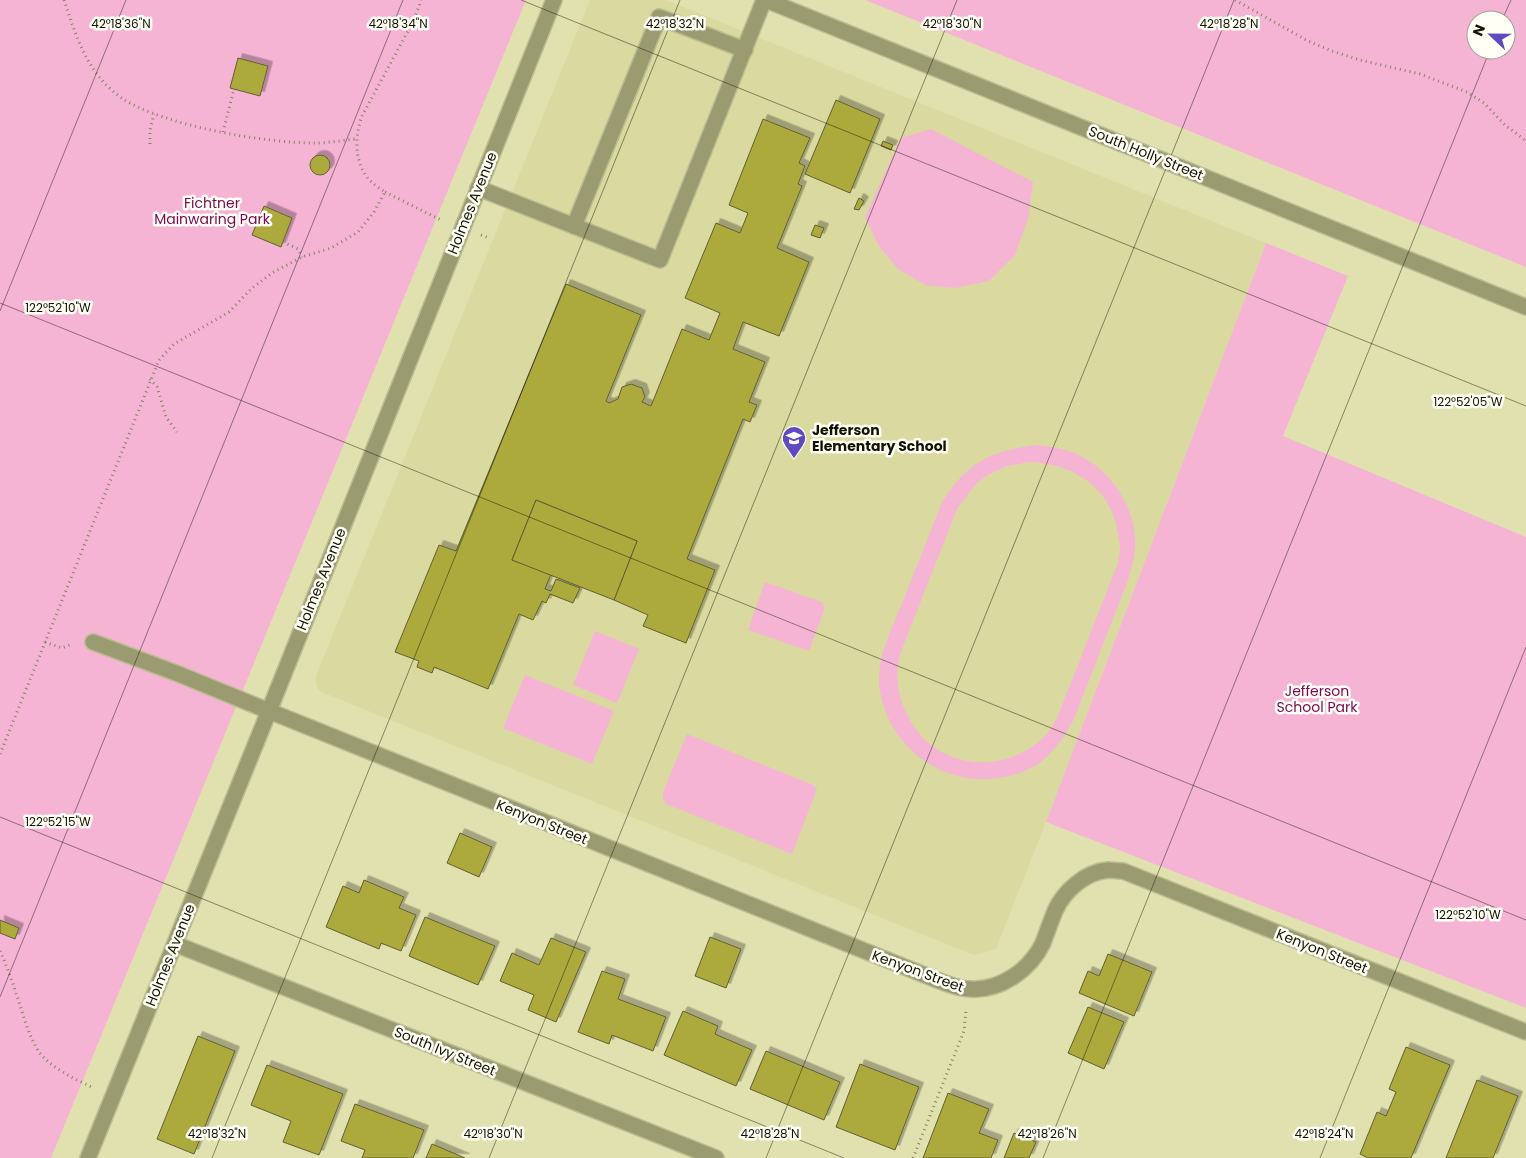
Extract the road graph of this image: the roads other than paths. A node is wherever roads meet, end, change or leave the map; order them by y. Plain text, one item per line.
1 (554, 0) edge
2 (765, 0) edge
3 (745, 50) junction
4 (478, 188) junction
5 (574, 226) junction
6 (1526, 307) edge
7 (93, 642) road end
8 (269, 711) junction
9 (174, 944) junction
10 (1526, 1032) edge
11 (88, 1158) edge
12 (716, 1158) edge

1 - 4 street, Holmes Avenue
2 - 3 street
2 - 6 street, South Holly Street
3 - 5 street
3 - 5 street
4 - 5 street
4 - 8 street, Holmes Avenue
7 - 8 street, Kenyon Street
8 - 9 street, Holmes Avenue
8 - 10 street, Kenyon Street
9 - 11 street, Holmes Avenue
9 - 12 street, South Ivy Street

